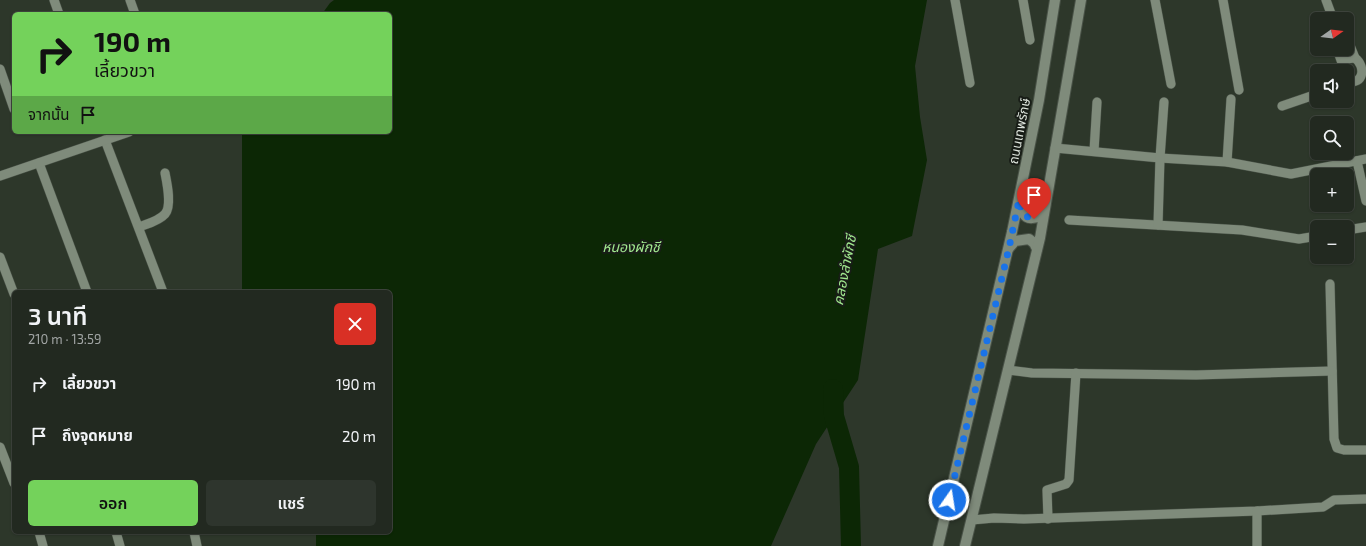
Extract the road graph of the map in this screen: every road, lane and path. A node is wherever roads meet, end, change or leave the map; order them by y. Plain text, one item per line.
1 (54, 0) edge
2 (130, 0) edge
3 (955, 0) edge
4 (1022, 0) edge
5 (1055, 0) edge
6 (1081, 0) edge
7 (1155, 0) edge
8 (1223, 0) edge
9 (1326, 0) edge
10 (57, 12) edge
11 (134, 12) edge
12 (1330, 12) edge
13 (1030, 40) dead end
14 (1355, 58) joint
15 (1344, 64) edge
16 (0, 69) edge
17 (1365, 71) edge
18 (1354, 81) edge
19 (970, 83) dead end
20 (1171, 84) dead end
21 (1239, 90) dead end
22 (1310, 96) edge
23 (1231, 99) dead end
24 (1097, 102) dead end
25 (1164, 102) dead end
26 (12, 103) edge
27 (1282, 106) dead end
28 (123, 134) edge
29 (105, 140) junction
30 (1055, 148) junction
31 (1094, 152) junction
32 (1160, 158) junction
33 (1361, 160) edge
34 (1227, 162) junction
35 (39, 163) junction
36 (165, 173) dead end
37 (0, 176) edge
38 (1019, 200) junction
39 (1366, 201) edge
40 (1043, 215) junction
41 (1069, 220) dead end
42 (1158, 225) junction
43 (139, 227) junction
44 (1366, 227) edge
45 (1354, 229) edge
46 (1310, 237) edge
47 (1009, 248) junction
48 (1037, 249) junction
49 (0, 257) edge
50 (1330, 284) dead end
51 (12, 290) edge
52 (86, 290) edge
53 (162, 290) edge
54 (1008, 370) junction
55 (1332, 371) junction
56 (1076, 373) junction
57 (0, 447) edge
58 (1366, 450) edge
59 (12, 478) edge
60 (1366, 499) edge
61 (1257, 511) junction
62 (1048, 518) junction
63 (972, 520) junction
64 (40, 534) edge
65 (117, 534) edge
66 (194, 534) edge
67 (194, 545) edge
68 (43, 546) edge
69 (120, 546) edge
70 (938, 546) edge
71 (965, 546) edge
72 (1256, 546) edge

1 - 10 street
2 - 11 street
3 - 19 street
4 - 13 street
5 - 38 main road, ถนนเทพรักษ์
6 - 30 main road
7 - 20 street
8 - 21 street
9 - 12 street
14 - 15 street
14 - 17 street
16 - 26 street
17 - 18 street
22 - 27 street
23 - 34 street
24 - 31 street
25 - 32 street
28 - 29 street
29 - 35 street
29 - 43 street
30 - 31 street
30 - 40 main road
31 - 32 street
32 - 34 street
32 - 42 street
33 - 34 street
33 - 39 street
35 - 37 street
35 - 52 street
36 - 43 street
38 - 40 main road
38 - 47 main road, ถนนเทพรักษ์
40 - 48 main road
41 - 42 street
42 - 46 street
43 - 53 street
44 - 45 street
47 - 48 main road
47 - 70 main road, ถนนเทพรักษ์
48 - 54 main road
49 - 51 street
50 - 55 street
54 - 56 street
54 - 63 main road
55 - 56 street
55 - 58 street
56 - 62 street
57 - 59 street
60 - 61 street
61 - 62 street
61 - 72 street
62 - 63 street
63 - 71 main road
64 - 68 street
65 - 69 street
66 - 67 street

